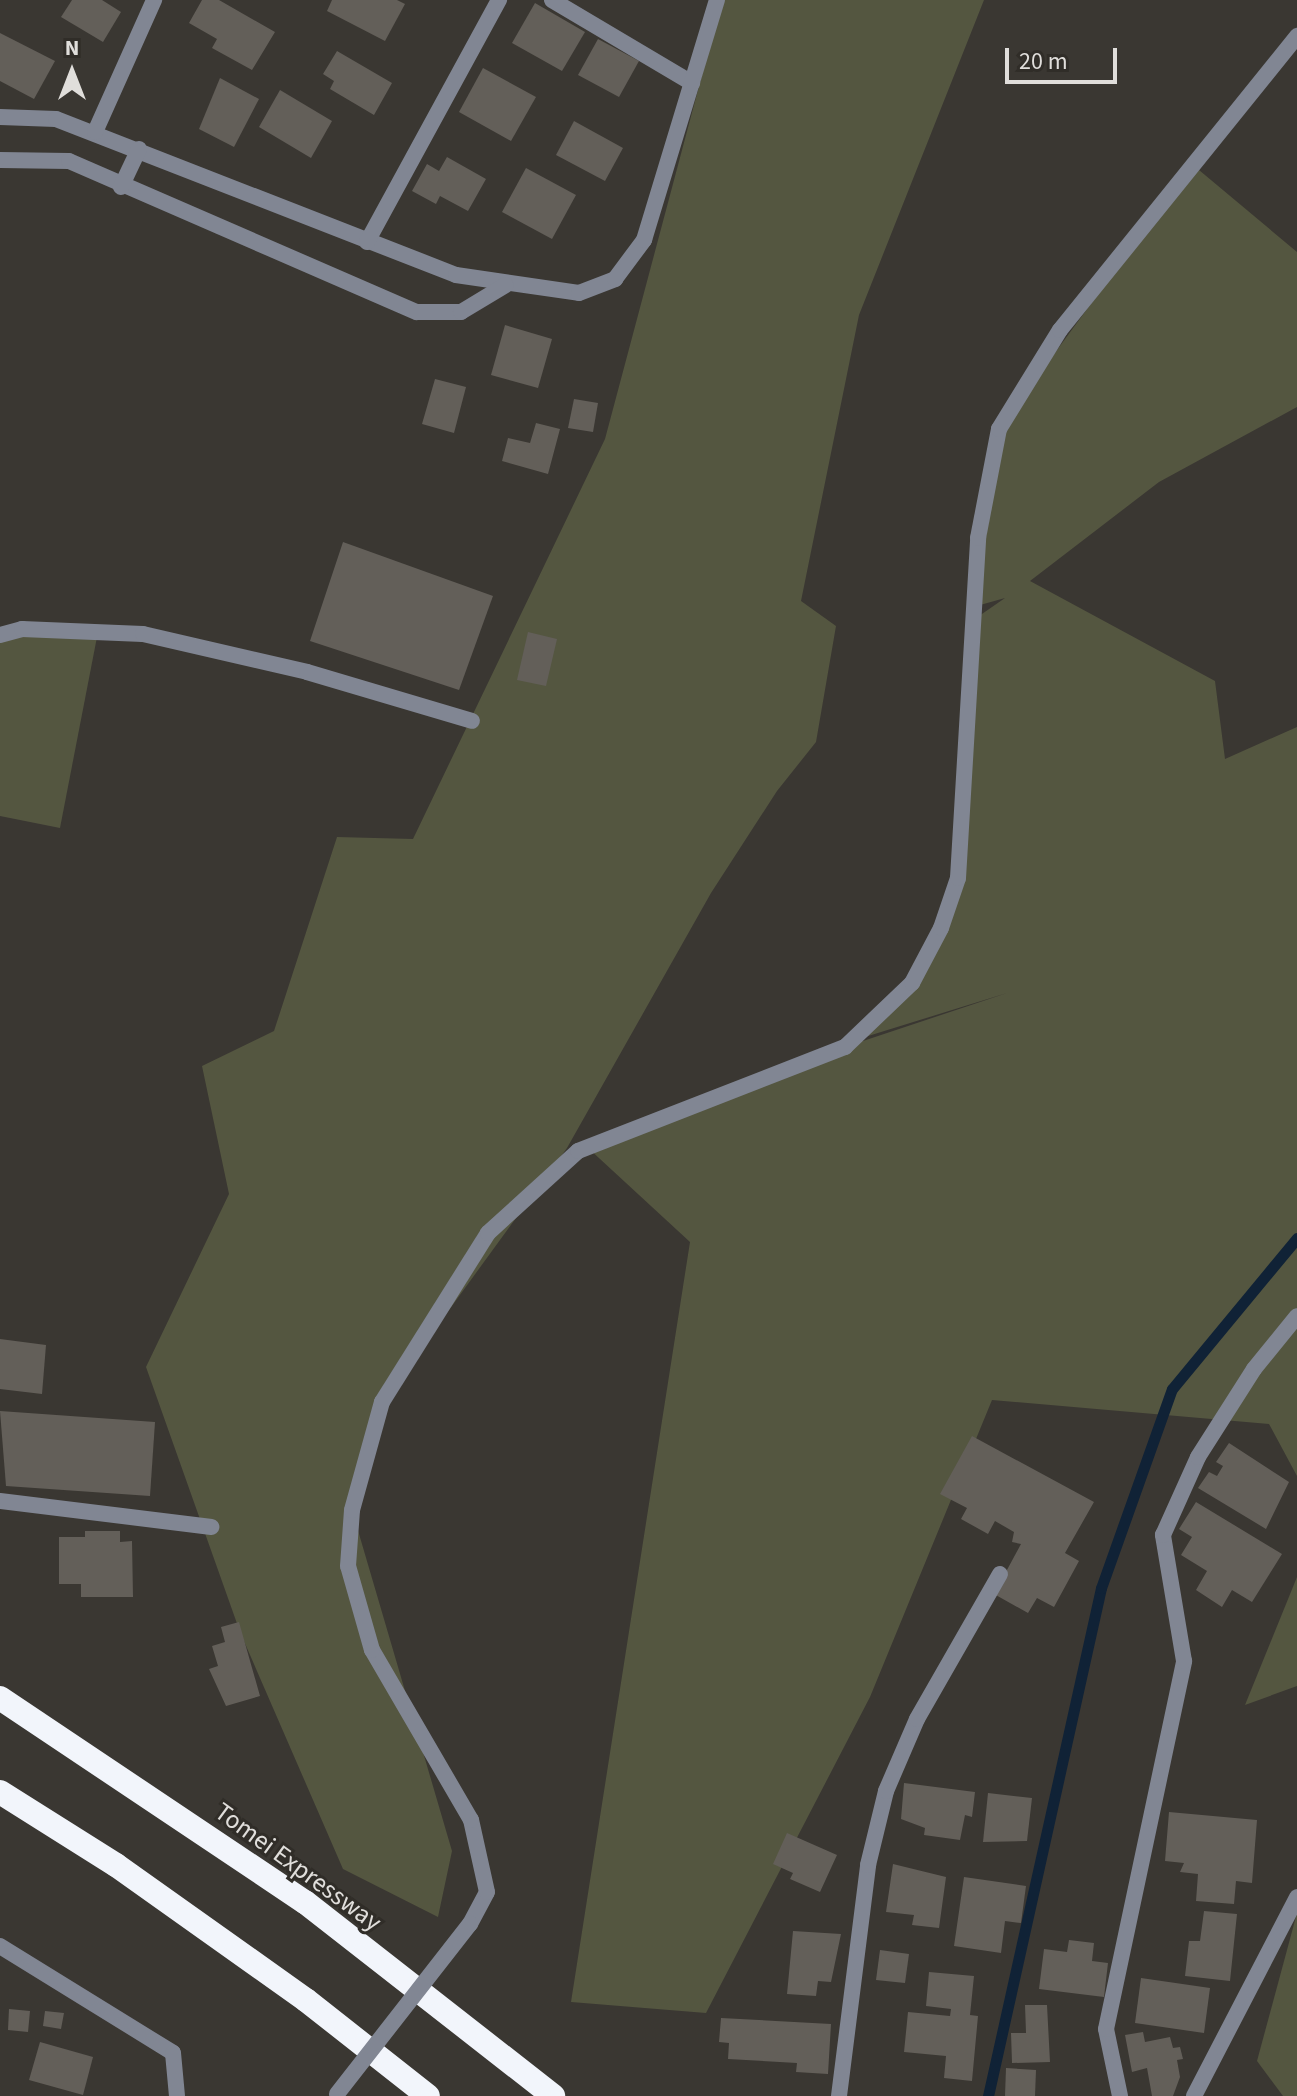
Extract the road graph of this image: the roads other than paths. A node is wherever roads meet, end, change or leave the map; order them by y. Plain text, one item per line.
1 (154, 0) edge
2 (499, 0) edge
3 (552, 0) edge
4 (717, 0) edge
5 (1297, 36) edge
6 (692, 83) junction
7 (0, 117) edge
8 (95, 132) junction
9 (139, 149) junction
10 (0, 160) edge
11 (121, 187) junction
12 (367, 242) junction
13 (506, 285) junction
14 (0, 635) edge
15 (472, 721) dead end
16 (1297, 1316) edge
17 (0, 1501) edge
18 (211, 1527) dead end
19 (1000, 1574) dead end
20 (0, 1698) edge
21 (0, 1792) edge
22 (1297, 1897) edge
23 (0, 1946) edge
24 (337, 2095) edge
25 (177, 2096) edge
26 (428, 2096) edge
27 (553, 2096) edge
28 (839, 2096) edge
29 (1120, 2096) edge
30 (1194, 2096) edge

1 - 8 street
2 - 12 street
3 - 6 street
4 - 6 street
5 - 24 street, bridge
6 - 13 street
7 - 8 street
8 - 9 street
9 - 11 street
9 - 12 street
10 - 11 street
11 - 13 street
12 - 13 street
14 - 15 street
16 - 29 street
17 - 18 street
19 - 28 street
20 - 27 highway, Tomei Expressway
21 - 26 highway
22 - 30 street
23 - 25 street

